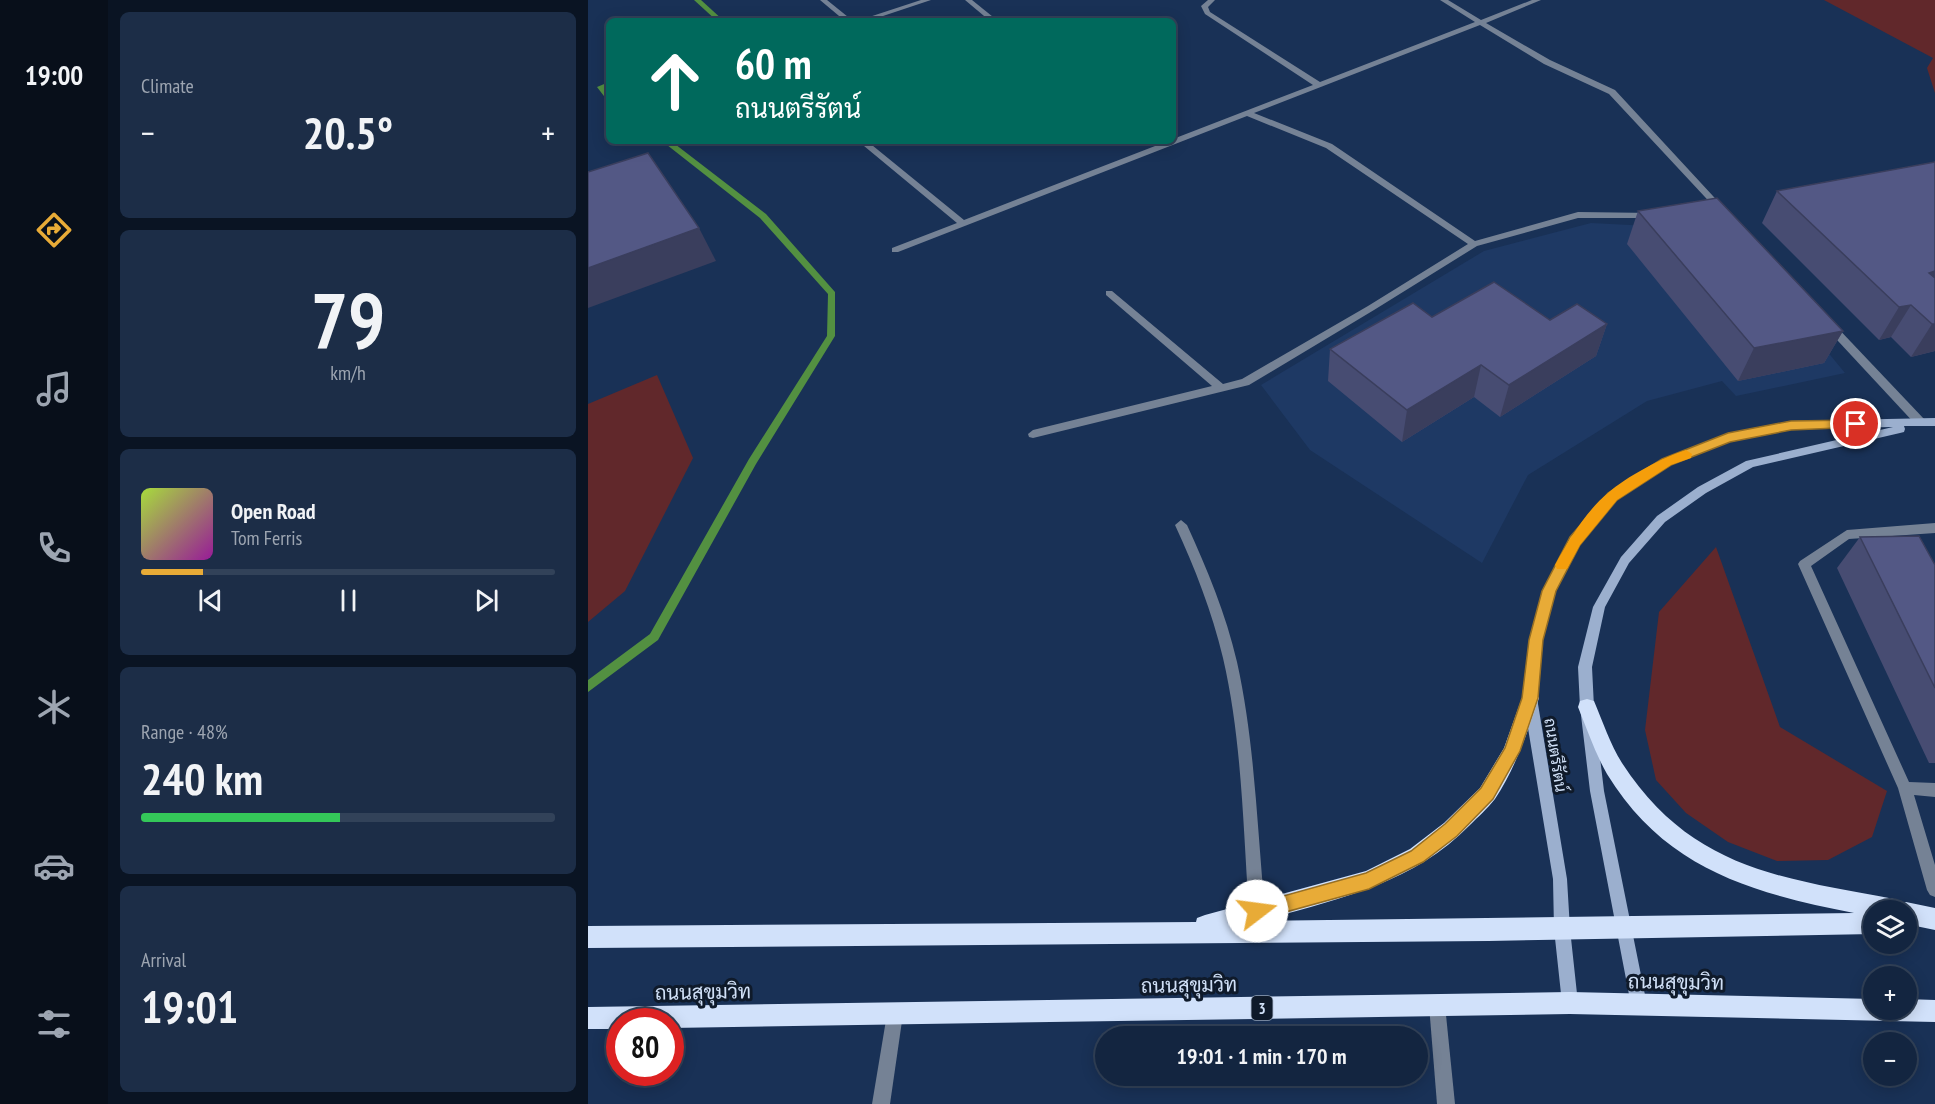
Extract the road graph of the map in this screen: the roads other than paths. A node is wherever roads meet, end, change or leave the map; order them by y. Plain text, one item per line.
1 (823, 0) edge
2 (928, 0) edge
3 (968, 0) edge
4 (1212, 0) edge
5 (1443, 0) edge
6 (1538, 0) edge
7 (845, 18) edge
8 (871, 18) edge
9 (990, 18) edge
10 (1481, 22) junction
11 (1319, 85) junction
12 (1247, 113) junction
13 (1176, 139) edge
14 (866, 144) edge
15 (1164, 144) edge
16 (1660, 216) edge
17 (1718, 217) edge
18 (964, 224) junction
19 (1474, 244) junction
20 (895, 250) dead end
21 (1109, 292) dead end
22 (1825, 320) edge
23 (1221, 388) junction
24 (1935, 422) edge
25 (1921, 423) junction
26 (1033, 434) dead end
27 (1181, 525) dead end
28 (1935, 528) edge
29 (1530, 698) junction
30 (1587, 707) junction
31 (1905, 788) junction
32 (1935, 790) edge
33 (1935, 890) edge
34 (1863, 904) edge
35 (1257, 911) junction
36 (1917, 916) edge
37 (1935, 920) edge
38 (1917, 921) edge
39 (1863, 923) edge
40 (1625, 927) junction
41 (1562, 929) junction
42 (1181, 932) junction
43 (588, 937) edge
44 (1570, 1004) junction
45 (1437, 1005) junction
46 (1639, 1005) junction
47 (1935, 1011) edge
48 (895, 1014) junction
49 (588, 1018) edge
50 (881, 1104) edge
51 (1446, 1104) edge

1 - 7 street
2 - 8 street
3 - 9 street
4 - 11 street
5 - 10 street
6 - 10 street
10 - 11 street
10 - 17 street
11 - 12 street
12 - 13 street
12 - 19 street
14 - 18 street
15 - 18 street
16 - 19 street
18 - 20 street
19 - 23 street
21 - 23 street
22 - 25 street
23 - 26 street
24 - 25 main road, ถนนตรีรัตน์
25 - 29 main road, ถนนตรีรัตน์
25 - 30 main road, ถนนตรีรัตน์
27 - 35 street
28 - 31 street
29 - 35 highway
29 - 41 main road, ถนนตรีรัตน์
30 - 34 highway
30 - 40 main road, ถนนตรีรัตน์
31 - 32 street
31 - 33 street
35 - 42 highway
36 - 37 highway
37 - 38 highway
39 - 40 highway
40 - 41 highway
40 - 46 main road, ถนนตรีรัตน์
41 - 42 highway
41 - 44 main road, ถนนตรีรัตน์
42 - 43 highway
44 - 45 highway, ถนนสุขุมวิท / 3
44 - 46 highway, ถนนสุขุมวิท / 3
45 - 48 highway, ถนนสุขุมวิท / 3
45 - 51 street
46 - 47 highway, ถนนสุขุมวิท / 3
48 - 49 highway, ถนนสุขุมวิท / 3
48 - 50 street

